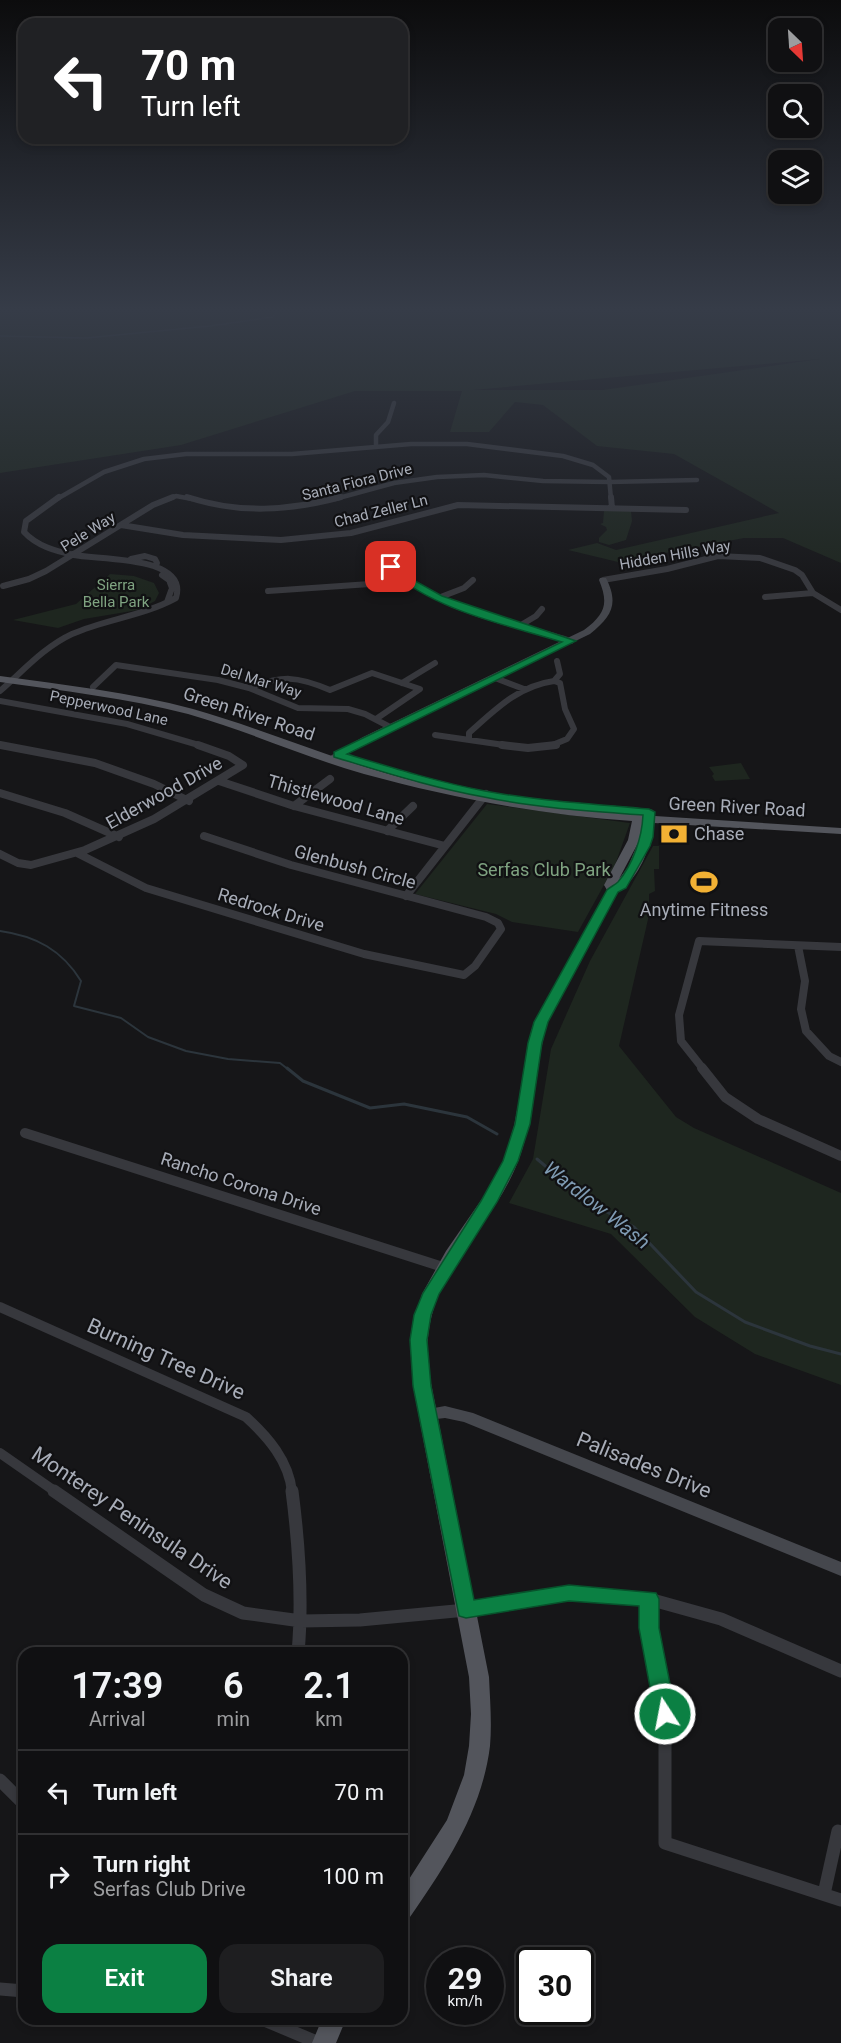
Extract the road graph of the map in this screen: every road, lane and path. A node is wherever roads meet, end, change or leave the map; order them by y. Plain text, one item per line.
1 (394, 403) dead end
2 (376, 445) junction
3 (697, 480) dead end
4 (610, 482) junction
5 (183, 496) joint
6 (612, 508) junction
7 (686, 510) dead end
8 (121, 525) junction
9 (387, 547) dead end
10 (75, 554) junction
11 (125, 562) junction
12 (404, 579) junction
13 (474, 580) dead end
14 (603, 580) joint
15 (3, 586) dead end
16 (268, 591) dead end
17 (813, 593) junction
18 (765, 597) dead end
19 (438, 598) junction
20 (167, 603) junction
21 (542, 609) dead end
22 (841, 610) edge
23 (521, 625) junction
24 (568, 642) junction
25 (557, 660) dead end
26 (435, 663) dead end
27 (0, 673) edge
28 (16, 678) junction
29 (0, 679) edge
30 (493, 679) junction
31 (554, 681) junction
32 (402, 683) junction
33 (93, 687) junction
34 (249, 688) junction
35 (0, 691) edge
36 (522, 691) junction
37 (0, 701) edge
38 (376, 719) junction
39 (390, 727) junction
40 (435, 735) dead end
41 (469, 738) junction
42 (0, 745) edge
43 (334, 757) junction
44 (243, 765) joint
45 (330, 779) dead end
46 (219, 781) junction
47 (0, 793) edge
48 (483, 797) junction
49 (189, 801) junction
50 (294, 806) junction
51 (413, 806) dead end
52 (644, 816) junction
53 (841, 824) edge
54 (387, 831) junction
55 (841, 831) edge
56 (204, 836) dead end
57 (119, 837) junction
58 (445, 846) junction
59 (77, 853) junction
60 (0, 854) edge
61 (406, 896) junction
62 (498, 923) joint
63 (798, 946) junction
64 (841, 947) edge
65 (841, 1062) edge
66 (25, 1133) dead end
67 (841, 1156) edge
68 (446, 1268) junction
69 (0, 1307) edge
70 (428, 1414) junction
71 (0, 1453) edge
72 (841, 1569) edge
73 (649, 1599) junction
74 (466, 1610) junction
75 (301, 1621) junction
76 (299, 1647) edge
77 (841, 1671) edge
78 (0, 1780) edge
79 (18, 1798) edge
80 (838, 1832) dead end
81 (824, 1894) junction
82 (408, 1900) edge
83 (841, 1900) edge
84 (0, 1989) edge
85 (18, 1990) edge
86 (277, 2025) edge
87 (331, 2025) edge
88 (321, 2043) edge

1 - 2 street
2 - 4 street
2 - 10 street
3 - 4 street, Santa Fiora Drive
4 - 5 street, Santa Fiora Drive
4 - 6 street
5 - 8 street, Pele Way
6 - 7 street, Chad Zeller Ln
6 - 8 street, Chad Zeller Ln
8 - 10 street, Pele Way
9 - 12 street
10 - 11 street
10 - 15 street, Pele Way
11 - 20 street
11 - 20 street
12 - 16 street
12 - 19 street
13 - 19 street
14 - 17 street, Hidden Hills Way
14 - 24 street
17 - 18 street
17 - 22 street, Hidden Hills Way
19 - 23 street
20 - 28 street
21 - 23 street
23 - 24 street
24 - 30 street
25 - 31 street
26 - 32 street
27 - 28 main road, Green River Road
28 - 29 main road, Green River Road
28 - 33 main road, Green River Road
28 - 35 street
28 - 43 main road, Green River Road
30 - 36 street
30 - 39 street
31 - 36 street
31 - 41 street
32 - 34 street
32 - 38 street
33 - 34 street, Del Mar Way
33 - 43 main road, Green River Road
34 - 38 street, Del Mar Way
36 - 41 street
37 - 44 street, Pepperwood Lane
38 - 39 street, Del Mar Way
39 - 43 street
40 - 41 street
42 - 49 street
43 - 48 main road, Green River Road
44 - 46 street, Elderwood Drive
45 - 50 street
46 - 49 street, Elderwood Drive
46 - 50 street, Thistlewood Lane
47 - 57 street
48 - 52 main road, Green River Road
48 - 58 street
49 - 57 street, Elderwood Drive
50 - 54 street, Thistlewood Lane
51 - 54 street
52 - 53 main road, Green River Road
52 - 55 main road, Green River Road
52 - 68 main road
54 - 58 street, Thistlewood Lane
56 - 61 street, Glenbush Circle
57 - 59 street, Elderwood Drive
58 - 61 street
59 - 60 street, Elderwood Drive
59 - 62 street, Redrock Drive
61 - 62 street, Glenbush Circle
63 - 64 street
63 - 65 street
63 - 67 street
66 - 68 street, Rancho Corona Drive
68 - 70 main road
69 - 75 street, Burning Tree Drive
70 - 72 street, Palisades Drive
70 - 74 main road
71 - 75 street, Monterey Peninsula Drive
73 - 74 street, Monterey Peninsula Drive
73 - 77 street, Monterey Peninsula Drive
73 - 81 street
74 - 75 street, Monterey Peninsula Drive
74 - 82 main road
75 - 76 street, Burning Tree Drive
78 - 79 street
80 - 81 street
81 - 83 street
84 - 85 street
86 - 88 street
87 - 88 main road

